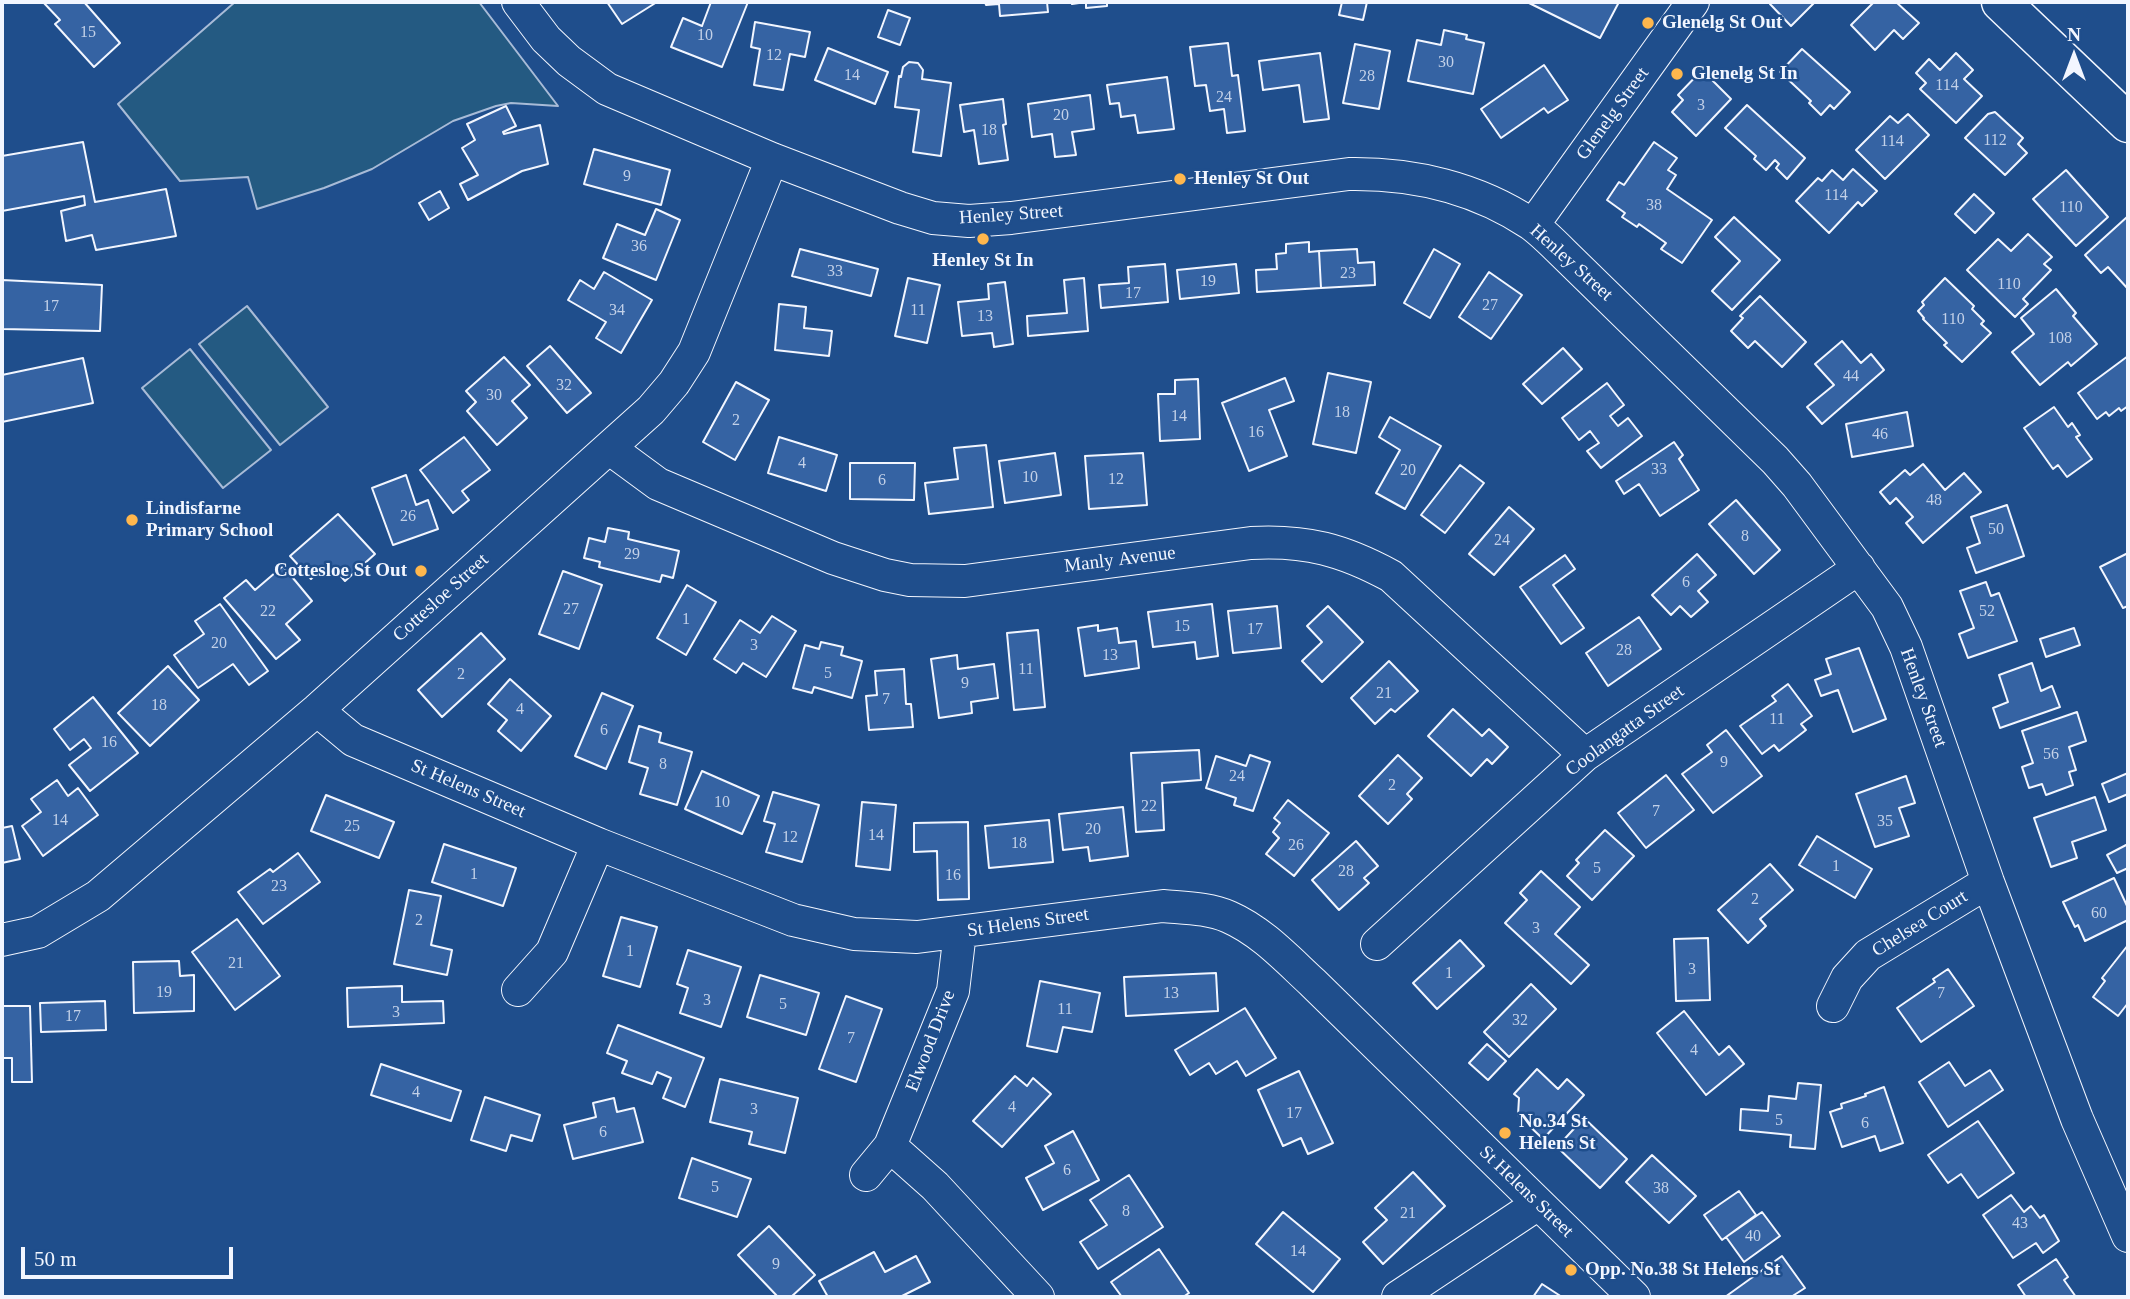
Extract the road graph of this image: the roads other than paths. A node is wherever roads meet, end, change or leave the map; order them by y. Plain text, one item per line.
1 (518, 2) edge
2 (1693, 2) edge
3 (2001, 2) edge
4 (2128, 123) edge
5 (772, 159) junction
6 (1532, 225) junction
7 (609, 448) junction
8 (1858, 568) junction
9 (317, 710) junction
10 (1585, 755) junction
11 (598, 844) junction
12 (1988, 883) junction
13 (960, 932) junction
14 (2, 940) edge
15 (1377, 944) dead end
16 (518, 990) dead end
17 (1833, 1006) dead end
18 (890, 1146) junction
19 (866, 1175) dead end
20 (1538, 1204) junction
21 (2128, 1236) edge
22 (1038, 1297) edge
23 (1398, 1297) edge
24 (1634, 1297) edge

1 - 5 street, Henley Street
2 - 6 street, Glenelg Street
3 - 4 main road
5 - 6 street, Henley Street
5 - 7 street, Cottesloe Street
6 - 8 street, Henley Street
7 - 9 street, Cottesloe Street
7 - 10 street, Manly Avenue
8 - 10 street, Coolangatta Street
8 - 12 street, Henley Street
9 - 11 street, St Helens Street
9 - 14 street, Cottesloe Street
10 - 15 street, Coolangatta Street
11 - 13 street, St Helens Street
11 - 16 street
12 - 17 street, Chelsea Court
12 - 21 street, Henley Street
13 - 18 street, Elwood Drive
13 - 20 street, St Helens Street
18 - 19 street, Elwood Drive
18 - 22 street
20 - 23 street
20 - 24 street, St Helens Street

